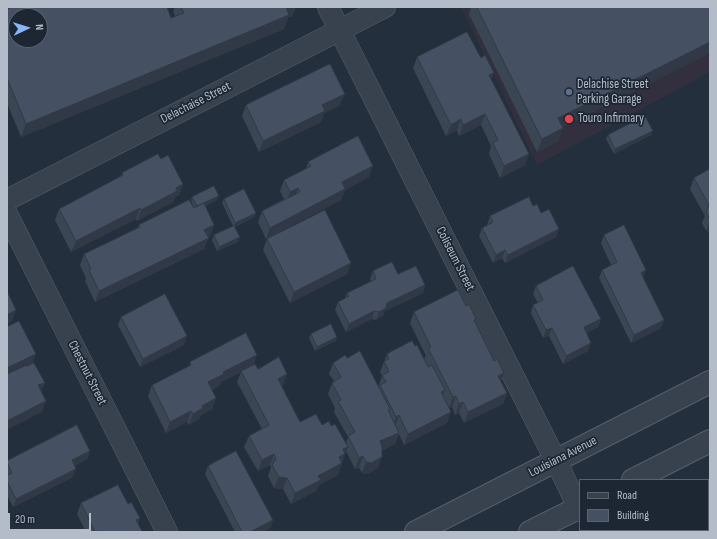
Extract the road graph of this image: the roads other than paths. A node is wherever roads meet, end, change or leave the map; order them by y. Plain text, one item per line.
1 (328, 7) edge
2 (384, 7) edge
3 (339, 30) junction
4 (7, 200) edge
5 (7, 214) edge
6 (710, 382) edge
7 (710, 441) edge
8 (556, 461) junction
9 (635, 479) edge
10 (579, 509) edge
11 (167, 532) edge
12 (416, 532) edge
13 (530, 532) edge

1 - 3 street, Coliseum Street
2 - 3 street, Delachaise Street
3 - 4 street, Delachaise Street
3 - 8 street, Coliseum Street
5 - 11 street, Chestnut Street
6 - 8 street, Louisiana Avenue
7 - 9 street
8 - 10 street, Coliseum Street
8 - 12 street, Louisiana Avenue
10 - 13 street

